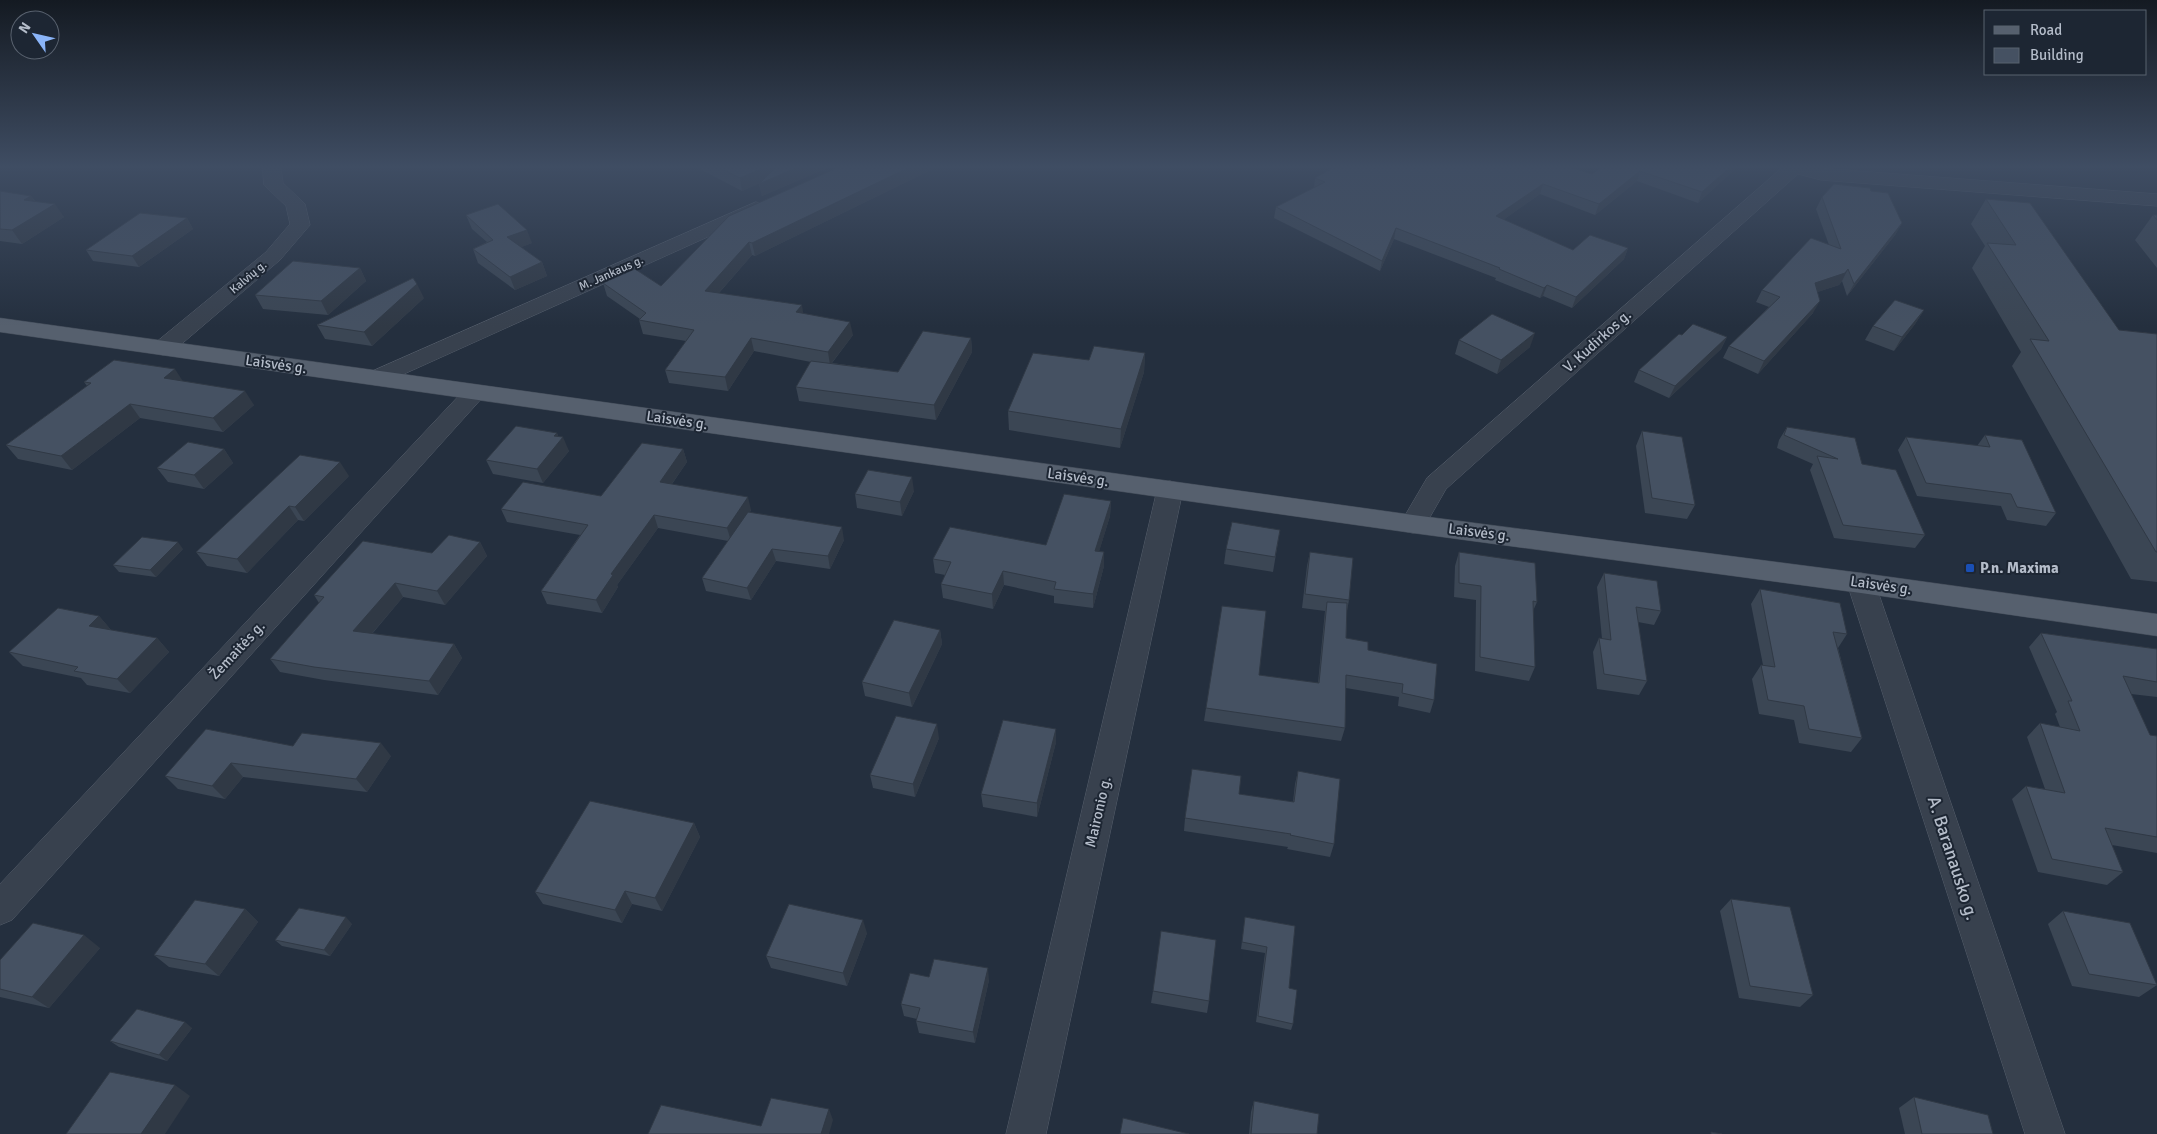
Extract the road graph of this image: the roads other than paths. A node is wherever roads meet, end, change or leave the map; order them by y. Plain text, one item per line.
1 (299, 221) edge
2 (727, 221) edge
3 (1733, 221) edge
4 (0, 325) edge
5 (163, 348) junction
6 (376, 378) junction
7 (475, 392) junction
8 (1170, 490) junction
9 (1413, 524) junction
10 (1861, 583) junction
11 (2157, 625) edge
12 (0, 909) edge
13 (1026, 1134) edge
14 (2045, 1134) edge

1 - 5 street, Kalvių g.
2 - 6 street, M. Jankaus g.
3 - 9 street, V. Kudirkos g.
4 - 5 main road, Laisvės g.
5 - 6 main road, Laisvės g.
6 - 7 main road, Laisvės g.
7 - 8 main road, Laisvės g.
7 - 12 street, Žemaitės g.
8 - 9 main road, Laisvės g.
8 - 13 street, Maironio g.
9 - 10 main road, Laisvės g.
10 - 11 main road, Laisvės g.
10 - 14 street, A. Baranausko g.

